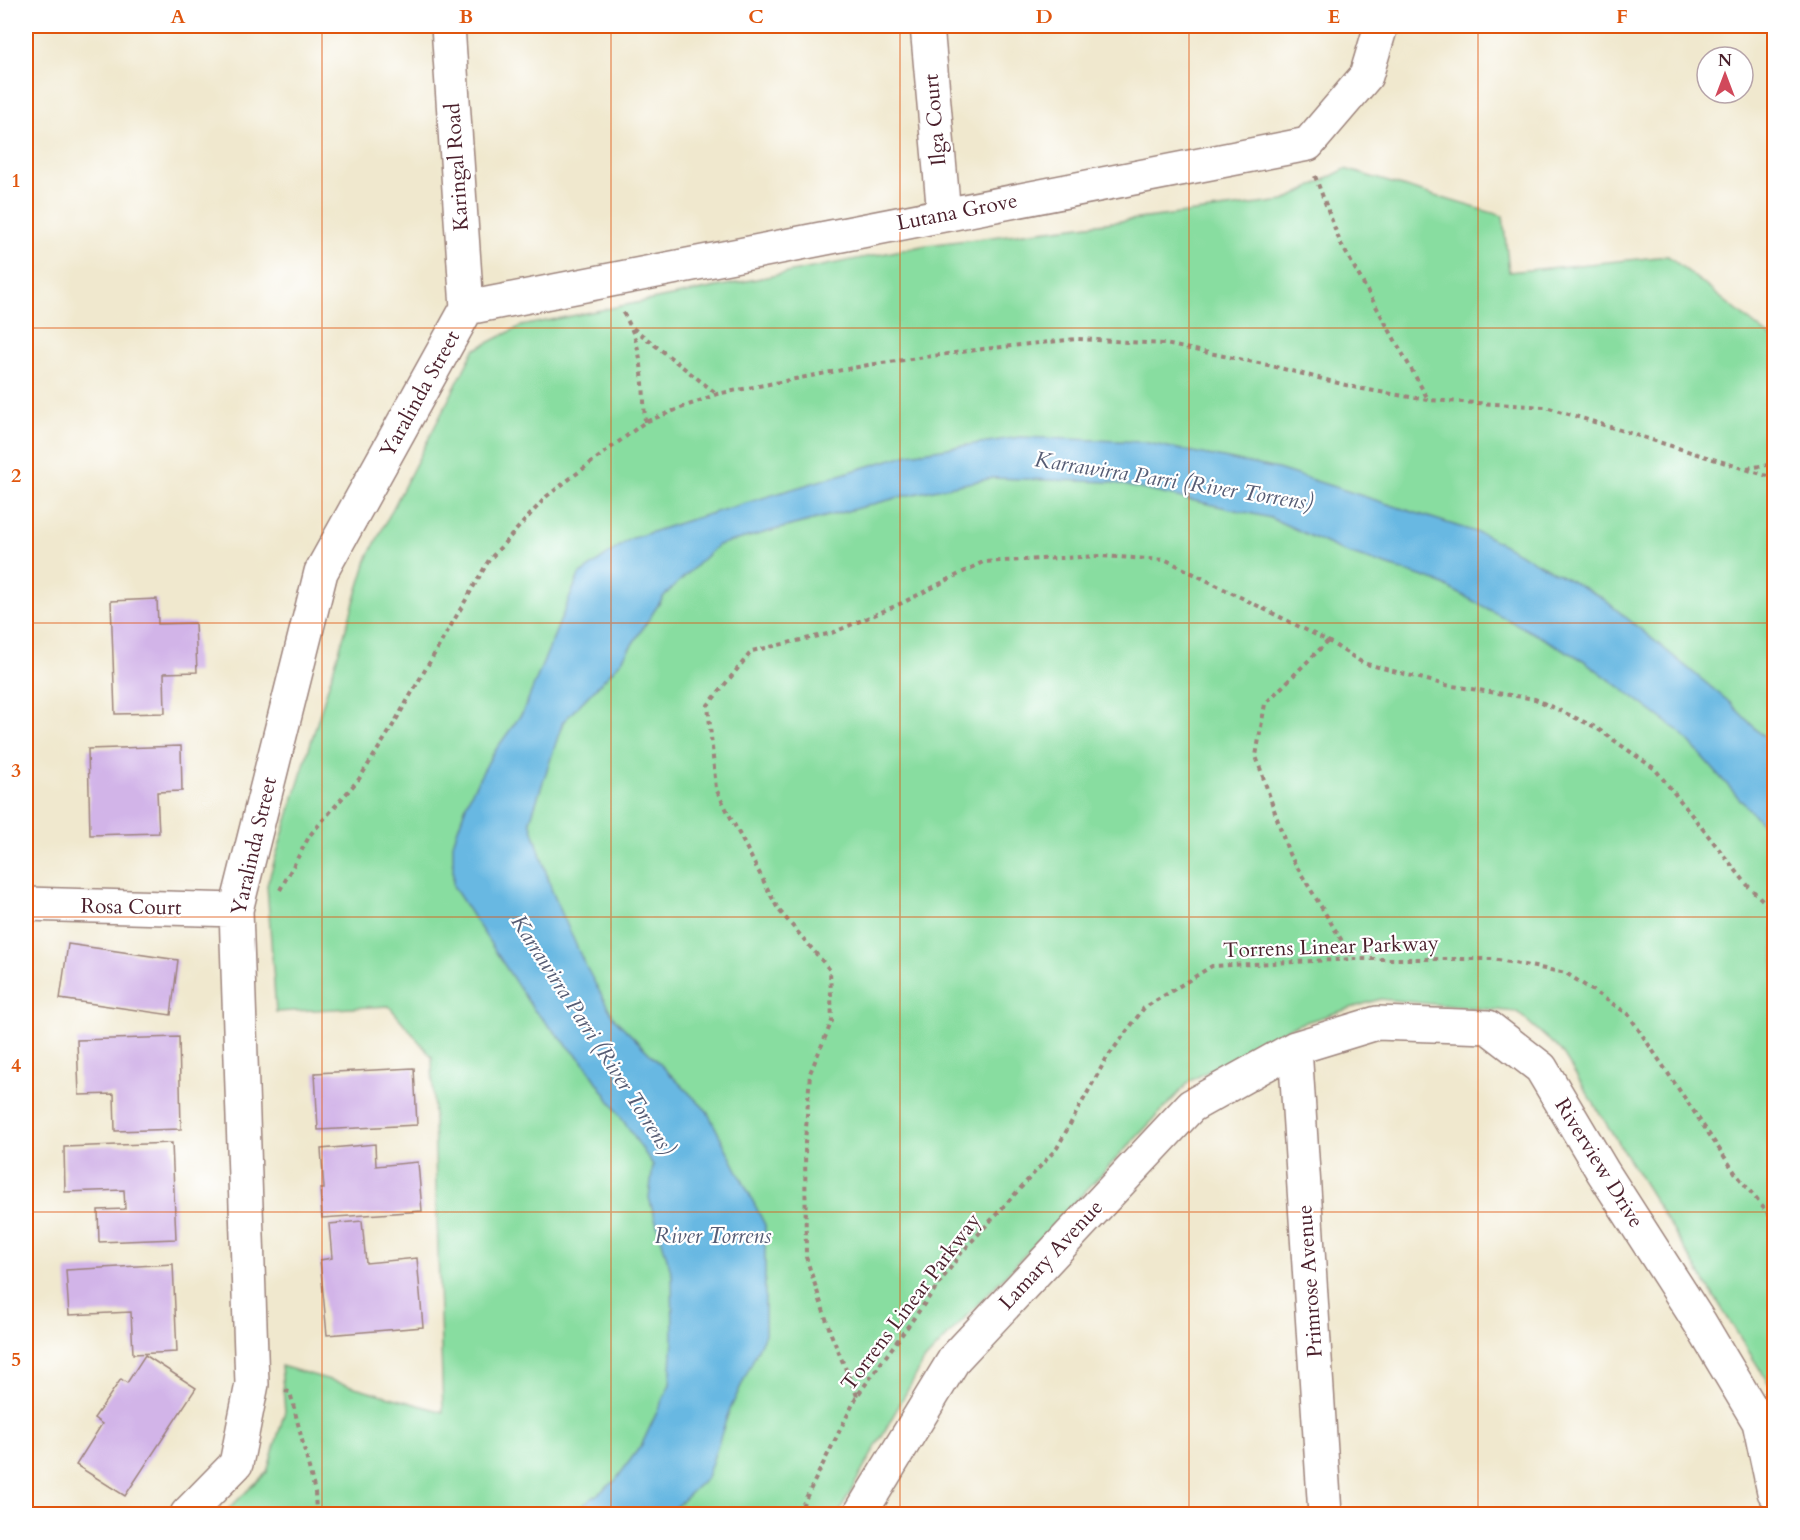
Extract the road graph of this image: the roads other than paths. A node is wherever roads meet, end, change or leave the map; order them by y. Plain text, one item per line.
1 (448, 26) edge
2 (927, 26) edge
3 (1381, 26) edge
4 (944, 215) junction
5 (467, 308) junction
6 (26, 904) edge
7 (236, 910) junction
8 (1295, 1048) junction
9 (1774, 1491) edge
10 (187, 1515) edge
11 (861, 1515) edge
12 (1324, 1515) edge

1 - 5 street, Karingal Road
2 - 4 street, Ilga Court
3 - 4 street, Lutana Grove
4 - 5 street, Lutana Grove
5 - 7 street, Yaralinda Street
6 - 7 street, Rosa Court
7 - 10 street, Yaralinda Street
8 - 9 street, Riverview Drive
8 - 11 street, Lamary Avenue
8 - 12 street, Primrose Avenue

